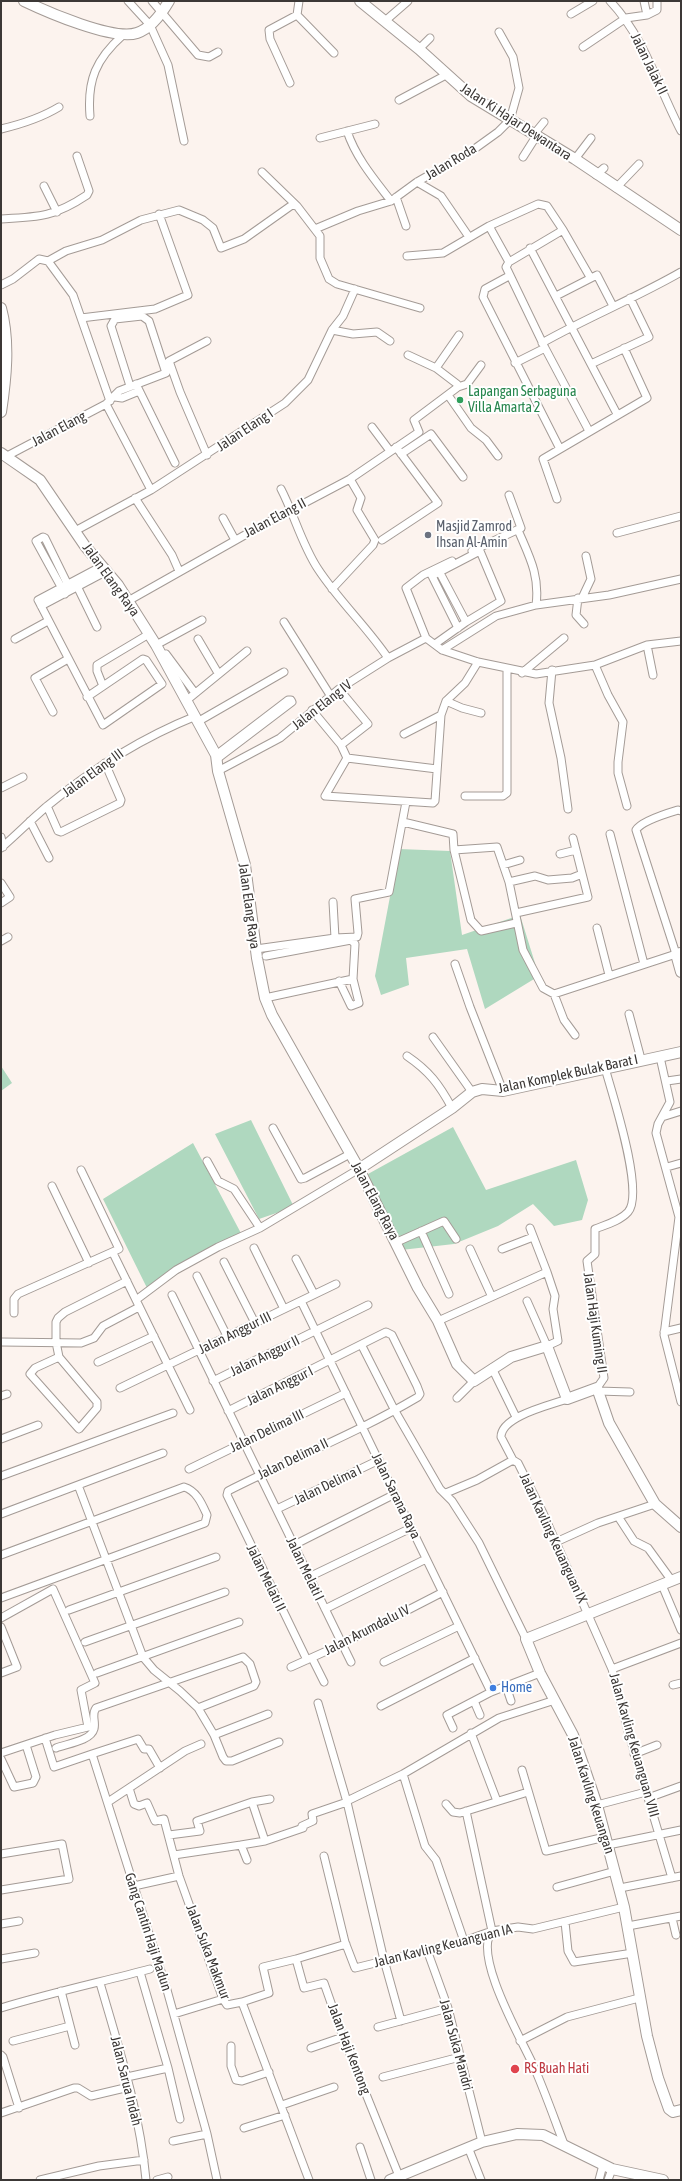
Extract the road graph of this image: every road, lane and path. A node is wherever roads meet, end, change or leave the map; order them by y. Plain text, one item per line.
1 (24, 1) edge
2 (128, 1) edge
3 (152, 1) edge
4 (170, 1) edge
5 (300, 1) edge
6 (408, 1) edge
7 (593, 1) edge
8 (610, 1) edge
9 (644, 1) edge
10 (657, 1) edge
11 (362, 2) edge
12 (162, 12) junction
13 (571, 14) dead end
14 (297, 15) junction
15 (647, 15) junction
16 (626, 18) junction
17 (385, 21) junction
18 (150, 26) junction
19 (499, 32) dead end
20 (123, 35) junction
21 (430, 38) dead end
22 (583, 47) dead end
23 (419, 49) junction
24 (218, 52) dead end
25 (334, 53) dead end
26 (446, 75) junction
27 (290, 83) dead end
28 (399, 100) dead end
29 (59, 107) dead end
30 (90, 116) dead end
31 (510, 120) junction
32 (544, 122) dead end
33 (375, 124) dead end
34 (1, 129) edge
35 (347, 131) junction
36 (681, 132) edge
37 (536, 134) junction
38 (320, 138) dead end
39 (591, 138) dead end
40 (184, 141) dead end
41 (77, 156) dead end
42 (523, 157) dead end
43 (574, 159) junction
44 (639, 164) dead end
45 (262, 172) dead end
46 (417, 182) junction
47 (44, 186) dead end
48 (616, 188) junction
49 (394, 199) junction
50 (297, 206) junction
51 (57, 212) junction
52 (159, 214) junction
53 (1, 219) edge
54 (406, 226) dead end
55 (489, 226) junction
56 (315, 229) junction
57 (563, 230) junction
58 (681, 230) edge
59 (469, 237) junction
60 (530, 248) junction
61 (407, 256) dead end
62 (48, 261) junction
63 (508, 262) junction
64 (681, 272) edge
65 (509, 276) junction
66 (590, 277) junction
67 (1, 285) edge
68 (355, 289) junction
69 (556, 296) junction
70 (630, 298) junction
71 (613, 306) junction
72 (1, 308) edge
73 (420, 308) dead end
74 (81, 318) junction
75 (572, 326) junction
76 (332, 330) junction
77 (459, 335) dead end
78 (207, 341) dead end
79 (390, 341) dead end
80 (544, 346) junction
81 (624, 348) junction
82 (408, 355) dead end
83 (516, 363) junction
84 (591, 364) junction
85 (481, 365) dead end
86 (436, 368) junction
87 (135, 387) junction
88 (458, 387) junction
89 (448, 395) junction
90 (110, 401) junction
91 (1, 412) edge
92 (617, 414) junction
93 (372, 427) dead end
94 (589, 430) junction
95 (393, 449) junction
96 (560, 449) junction
97 (4, 454) edge
98 (401, 454) junction
99 (207, 455) junction
100 (498, 456) dead end
101 (175, 463) dead end
102 (463, 477) dead end
103 (350, 479) junction
104 (281, 488) dead end
105 (151, 490) junction
106 (312, 493) dead end
107 (509, 495) dead end
108 (135, 498) junction
109 (557, 499) dead end
110 (291, 507) junction
111 (681, 516) edge
112 (223, 518) dead end
113 (518, 530) junction
114 (75, 531) junction
115 (617, 533) dead end
116 (235, 540) junction
117 (382, 540) dead end
118 (586, 556) dead end
119 (105, 569) junction
120 (179, 572) junction
121 (440, 573) junction
122 (681, 579) edge
123 (76, 584) junction
124 (64, 589) junction
125 (332, 589) junction
126 (580, 598) junction
127 (128, 601) junction
128 (536, 605) junction
129 (202, 620) dead end
130 (48, 621) junction
131 (284, 622) dead end
132 (466, 622) junction
133 (584, 624) dead end
134 (97, 627) dead end
135 (458, 628) junction
136 (149, 634) junction
137 (426, 638) junction
138 (564, 638) dead end
139 (15, 639) dead end
140 (198, 639) dead end
141 (681, 640) edge
142 (435, 644) junction
143 (156, 645) junction
144 (647, 645) junction
145 (442, 650) junction
146 (246, 651) dead end
147 (166, 654) dead end
148 (388, 658) junction
149 (68, 659) junction
150 (478, 662) junction
151 (595, 665) junction
152 (507, 669) junction
153 (552, 670) junction
154 (284, 672) dead end
155 (218, 673) junction
156 (522, 673) junction
157 (653, 675) dead end
158 (103, 686) junction
159 (339, 689) junction
160 (195, 693) junction
161 (330, 695) junction
162 (87, 697) junction
163 (187, 700) junction
164 (446, 701) junction
165 (312, 710) junction
166 (52, 712) dead end
167 (481, 713) dead end
168 (441, 715) junction
169 (198, 718) junction
170 (404, 734) dead end
171 (341, 745) junction
172 (217, 757) junction
173 (347, 758) junction
174 (104, 763) junction
175 (437, 769) junction
176 (218, 771) junction
177 (23, 777) dead end
178 (1, 788) edge
179 (465, 796) dead end
180 (406, 802) junction
181 (47, 806) junction
182 (627, 806) dead end
183 (568, 809) dead end
184 (681, 811) edge
185 (30, 821) junction
186 (402, 822) junction
187 (610, 834) dead end
188 (1, 838) edge
189 (573, 838) dead end
190 (2, 848) edge
191 (454, 850) junction
192 (576, 850) junction
193 (560, 854) dead end
194 (48, 858) dead end
195 (520, 860) dead end
196 (503, 865) junction
197 (582, 874) junction
198 (509, 882) junction
199 (1, 883) edge
200 (333, 902) dead end
201 (1, 903) edge
202 (516, 913) junction
203 (516, 923) junction
204 (597, 928) dead end
205 (8, 937) dead end
206 (335, 938) junction
207 (1, 941) edge
208 (256, 949) junction
209 (678, 954) edge
210 (266, 956) dead end
211 (455, 964) dead end
212 (644, 964) junction
213 (681, 972) edge
214 (609, 975) junction
215 (353, 978) junction
216 (338, 981) junction
217 (554, 994) junction
218 (265, 998) junction
219 (629, 1014) dead end
220 (575, 1035) dead end
221 (433, 1037) dead end
222 (681, 1052) edge
223 (407, 1056) dead end
224 (660, 1056) junction
225 (641, 1060) junction
226 (605, 1068) junction
227 (681, 1079) edge
228 (667, 1081) junction
229 (503, 1091) junction
230 (472, 1092) junction
231 (452, 1108) junction
232 (681, 1111) edge
233 (662, 1117) junction
234 (273, 1128) dead end
235 (350, 1154) junction
236 (207, 1161) dead end
237 (681, 1163) edge
238 (667, 1167) junction
239 (359, 1169) junction
240 (81, 1170) dead end
241 (52, 1186) dead end
242 (680, 1216) edge
243 (260, 1228) junction
244 (530, 1228) dead end
245 (420, 1231) junction
246 (533, 1237) junction
247 (456, 1239) dead end
248 (397, 1242) junction
249 (254, 1248) dead end
250 (470, 1249) dead end
251 (502, 1249) dead end
252 (113, 1253) junction
253 (296, 1260) dead end
254 (224, 1262) dead end
255 (89, 1263) junction
256 (681, 1267) edge
257 (673, 1269) junction
258 (547, 1272) junction
259 (197, 1276) dead end
260 (127, 1281) junction
261 (336, 1284) dead end
262 (314, 1294) junction
263 (449, 1294) dead end
264 (172, 1295) dead end
265 (491, 1295) junction
266 (136, 1300) junction
267 (301, 1301) junction
268 (527, 1301) dead end
269 (368, 1305) dead end
270 (139, 1307) junction
271 (284, 1309) junction
272 (14, 1313) dead end
273 (438, 1321) junction
274 (255, 1323) junction
275 (681, 1328) edge
276 (316, 1331) junction
277 (664, 1332) junction
278 (154, 1336) junction
279 (227, 1336) junction
280 (1, 1342) edge
281 (56, 1342) junction
282 (362, 1346) junction
283 (547, 1346) junction
284 (198, 1350) junction
285 (59, 1357) junction
286 (98, 1362) dead end
287 (331, 1362) junction
288 (168, 1365) junction
289 (492, 1368) junction
290 (213, 1381) junction
291 (474, 1381) junction
292 (120, 1388) dead end
293 (598, 1390) junction
294 (346, 1392) junction
295 (630, 1392) dead end
296 (456, 1398) dead end
297 (567, 1399) junction
298 (681, 1402) edge
299 (190, 1410) dead end
300 (395, 1411) junction
301 (228, 1412) junction
302 (174, 1413) dead end
303 (516, 1417) junction
304 (38, 1425) dead end
305 (362, 1426) junction
306 (1, 1438) edge
307 (244, 1442) junction
308 (163, 1453) dead end
309 (379, 1460) junction
310 (513, 1460) junction
311 (189, 1469) dead end
312 (260, 1475) junction
313 (1, 1476) edge
314 (78, 1485) junction
315 (446, 1493) junction
316 (395, 1494) junction
317 (227, 1495) joint
318 (655, 1504) junction
319 (277, 1510) junction
320 (1, 1514) edge
321 (619, 1518) junction
322 (92, 1522) junction
323 (681, 1527) edge
324 (411, 1528) junction
325 (556, 1542) junction
326 (294, 1545) junction
327 (1, 1555) edge
328 (216, 1557) dead end
329 (106, 1559) junction
330 (426, 1559) junction
331 (310, 1577) junction
332 (676, 1579) edge
333 (662, 1585) junction
334 (119, 1592) junction
335 (225, 1592) dead end
336 (443, 1592) junction
337 (1, 1598) edge
338 (325, 1609) junction
339 (69, 1610) dead end
340 (588, 1614) junction
341 (1, 1618) edge
342 (239, 1622) dead end
343 (131, 1626) junction
344 (459, 1626) junction
345 (1, 1627) edge
346 (681, 1630) edge
347 (526, 1639) junction
348 (85, 1642) dead end
349 (681, 1643) edge
350 (342, 1644) junction
351 (143, 1657) junction
352 (475, 1658) junction
353 (309, 1659) junction
354 (351, 1662) dead end
355 (384, 1662) dead end
356 (291, 1667) dead end
357 (612, 1669) junction
358 (1, 1673) edge
359 (97, 1673) dead end
360 (540, 1673) junction
361 (170, 1682) junction
362 (324, 1682) dead end
363 (681, 1683) edge
364 (673, 1685) dead end
365 (506, 1686) junction
366 (491, 1692) junction
367 (555, 1700) junction
368 (474, 1701) junction
369 (511, 1701) dead end
370 (318, 1703) dead end
371 (381, 1706) dead end
372 (198, 1708) junction
373 (268, 1714) dead end
374 (480, 1715) dead end
375 (453, 1728) dead end
376 (471, 1733) junction
377 (214, 1735) junction
378 (45, 1738) junction
379 (279, 1742) dead end
380 (201, 1744) dead end
381 (26, 1745) junction
382 (657, 1745) dead end
383 (56, 1748) dead end
384 (1, 1753) edge
385 (92, 1754) junction
386 (634, 1754) junction
387 (1, 1758) edge
388 (160, 1768) junction
389 (522, 1770) dead end
390 (403, 1774) junction
391 (681, 1786) edge
392 (129, 1788) junction
393 (528, 1792) junction
394 (647, 1795) junction
395 (270, 1799) dead end
396 (347, 1801) junction
397 (497, 1801) junction
398 (108, 1802) junction
399 (252, 1802) junction
400 (446, 1804) dead end
401 (597, 1805) junction
402 (466, 1811) junction
403 (681, 1830) edge
404 (660, 1834) junction
405 (170, 1835) junction
406 (265, 1841) junction
407 (607, 1841) junction
408 (241, 1845) junction
409 (1, 1854) edge
410 (174, 1855) junction
411 (324, 1856) dead end
412 (247, 1860) dead end
413 (615, 1871) junction
414 (179, 1876) junction
415 (681, 1876) edge
416 (672, 1878) junction
417 (134, 1886) junction
418 (557, 1887) dead end
419 (620, 1888) junction
420 (1, 1890) edge
421 (624, 1907) junction
422 (681, 1916) edge
423 (672, 1918) junction
424 (19, 1921) dead end
425 (565, 1922) junction
426 (1, 1924) edge
427 (628, 1926) junction
428 (492, 1931) junction
429 (676, 1935) dead end
430 (464, 1941) junction
431 (346, 1944) junction
432 (426, 1950) junction
433 (35, 1953) dead end
434 (633, 1953) junction
435 (1, 1959) edge
436 (296, 1959) junction
437 (384, 1960) junction
438 (150, 1969) dead end
439 (140, 1972) junction
440 (100, 1983) junction
441 (61, 1991) junction
442 (639, 1998) junction
443 (223, 1999) junction
444 (242, 2002) junction
445 (1, 2008) edge
446 (448, 2008) junction
447 (174, 2014) junction
448 (401, 2021) junction
449 (70, 2026) junction
450 (378, 2027) dead end
451 (343, 2037) junction
452 (12, 2041) dead end
453 (520, 2042) junction
454 (75, 2045) dead end
455 (231, 2046) dead end
456 (311, 2048) dead end
457 (1, 2055) edge
458 (460, 2057) junction
459 (168, 2068) junction
460 (269, 2072) junction
461 (383, 2077) dead end
462 (127, 2078) junction
463 (129, 2087) junction
464 (334, 2087) dead end
465 (282, 2105) junction
466 (19, 2108) junction
467 (681, 2110) edge
468 (1, 2113) edge
469 (285, 2115) junction
470 (180, 2119) dead end
471 (244, 2128) dead end
472 (207, 2134) junction
473 (174, 2141) dead end
474 (482, 2142) junction
475 (564, 2144) junction
476 (360, 2147) dead end
477 (468, 2147) junction
478 (144, 2160) junction
479 (607, 2167) junction
480 (400, 2176) junction
481 (168, 2177) dead end
482 (40, 2180) edge
483 (146, 2180) edge
484 (157, 2180) edge
485 (217, 2180) edge
486 (309, 2180) edge
487 (371, 2180) edge
488 (390, 2180) edge
489 (481, 2180) edge
490 (599, 2180) edge
491 (608, 2180) edge
492 (663, 2180) edge

1 - 20 street
2 - 18 street
3 - 12 street
4 - 12 street
5 - 14 street
6 - 17 street
7 - 13 street
8 - 16 street, Jalan Jalak II
9 - 15 street
10 - 15 street
11 - 17 street, Jalan Ki Hajar Dewantara
12 - 18 street
12 - 24 street
14 - 25 street
14 - 27 street
15 - 16 street
16 - 22 street
16 - 36 street, Jalan Jalak II
17 - 23 street, Jalan Ki Hajar Dewantara
18 - 20 street
18 - 40 street
19 - 31 street
20 - 30 street
21 - 23 street
23 - 26 street, Jalan Ki Hajar Dewantara
26 - 28 street
26 - 31 street, Jalan Ki Hajar Dewantara
29 - 34 street
31 - 37 street, Jalan Ki Hajar Dewantara
31 - 46 street, Jalan Roda
32 - 37 street
33 - 35 street
35 - 38 street
35 - 49 street
37 - 42 street
37 - 43 street, Jalan Ki Hajar Dewantara
39 - 43 street
41 - 51 street
43 - 48 street, Jalan Ki Hajar Dewantara
44 - 48 street
45 - 50 street
46 - 49 street, Jalan Roda
46 - 59 street
47 - 51 street
48 - 58 street, Jalan Ki Hajar Dewantara
49 - 54 street
49 - 56 street, Jalan Roda
50 - 52 street
50 - 56 street
51 - 53 street
52 - 62 street
52 - 74 street
55 - 57 street
55 - 59 street
55 - 63 street
56 - 68 street
57 - 60 street
57 - 66 street
59 - 61 street
60 - 63 street
60 - 69 street
62 - 67 street
62 - 74 street
63 - 65 street
64 - 70 street
65 - 80 street
65 - 83 street
66 - 69 street
66 - 71 street
68 - 73 street
68 - 76 street, Jalan Elang I
69 - 75 street
70 - 71 street
70 - 81 street
71 - 75 street
72 - 91 street
74 - 90 street
75 - 80 street
75 - 84 street
76 - 79 street
76 - 99 street, Jalan Elang I
77 - 86 street
78 - 99 street
80 - 83 street
80 - 94 street
81 - 84 street
81 - 92 street
82 - 86 street
83 - 96 street
84 - 92 street
85 - 88 street
86 - 88 street
87 - 87 street
87 - 90 street
87 - 90 street
87 - 101 street
88 - 89 street
89 - 95 street, Jalan Elang II
89 - 100 street
90 - 97 street, Jalan Elang
90 - 105 street
92 - 94 street
93 - 95 street
94 - 96 street
95 - 98 street
95 - 103 street, Jalan Elang II
96 - 109 street
97 - 114 street, Jalan Elang Raya
98 - 102 street
98 - 117 street
99 - 105 street, Jalan Elang I
103 - 110 street, Jalan Elang II
103 - 125 street
104 - 110 street
105 - 108 street, Jalan Elang I
106 - 110 street
107 - 113 street
108 - 114 street, Jalan Elang I
108 - 120 street
110 - 116 street, Jalan Elang II
110 - 125 street
111 - 115 street
112 - 116 street
113 - 128 street
113 - 137 street
114 - 119 street, Jalan Elang Raya
116 - 120 street, Jalan Elang II
118 - 126 street
119 - 123 street
119 - 127 street, Jalan Elang Raya
120 - 127 street, Jalan Elang II
121 - 132 street
121 - 132 street
121 - 135 street
122 - 126 street
123 - 124 street
123 - 134 street
124 - 124 street
124 - 130 street
125 - 148 street
126 - 128 street
126 - 133 street
127 - 136 street, Jalan Elang Raya
128 - 145 street
129 - 143 street
130 - 139 street
130 - 149 street
131 - 161 street
132 - 135 street
135 - 142 street
136 - 143 street, Jalan Elang Raya
136 - 158 street
137 - 142 street
137 - 148 street, Jalan Elang IV
138 - 156 street
140 - 155 street
141 - 144 street
142 - 145 street
143 - 163 street, Jalan Elang Raya
144 - 151 street
144 - 157 street
145 - 150 street
146 - 155 street
147 - 160 street
148 - 159 street, Jalan Elang IV
149 - 162 street
149 - 166 street
150 - 152 street
150 - 164 street
151 - 153 street
151 - 182 street
152 - 156 street
152 - 179 street
153 - 156 street
153 - 183 street
154 - 169 street, Jalan Elang III
155 - 160 street
158 - 162 street
158 - 162 street
159 - 161 street, Jalan Elang IV
159 - 171 street
160 - 163 street
161 - 165 street, Jalan Elang IV
163 - 169 street, Jalan Elang Raya
164 - 167 street
164 - 168 street
165 - 171 street
165 - 176 street, Jalan Elang IV
168 - 170 street
168 - 175 street
169 - 172 street, Jalan Elang Raya
169 - 174 street, Jalan Elang III
171 - 173 street
172 - 172 street
172 - 176 street, Jalan Elang Raya
173 - 175 street
173 - 180 street
174 - 181 street, Jalan Elang III
174 - 181 street
175 - 180 street
176 - 208 street, Jalan Elang Raya
177 - 178 street
180 - 186 street
181 - 185 street, Jalan Elang III
184 - 209 street
185 - 190 street, Jalan Elang III
185 - 194 street
186 - 191 street
186 - 206 street
187 - 212 street
188 - 190 street
189 - 192 street
191 - 196 street
191 - 203 street
192 - 193 street
192 - 197 street
195 - 196 street
196 - 198 street
197 - 198 street
197 - 202 street
198 - 202 street
199 - 201 street
200 - 206 street
202 - 203 street
203 - 217 street
204 - 214 street
205 - 207 street
206 - 208 street
208 - 218 street, Jalan Elang Raya
209 - 212 street
209 - 213 street
210 - 215 street
211 - 229 street
212 - 214 street
214 - 217 street
215 - 216 street
215 - 216 street
216 - 218 street
217 - 220 street
218 - 235 street, Jalan Elang Raya
219 - 225 street
221 - 230 street
222 - 224 street, Jalan Komplek Bulak Barat I
223 - 231 street
224 - 225 street, Jalan Komplek Bulak Barat I
224 - 228 street
225 - 226 street, Jalan Komplek Bulak Barat I
226 - 229 street, Jalan Komplek Bulak Barat I
226 - 293 street, Jalan Haji Kuming II
227 - 228 street
228 - 233 street
229 - 230 street, Jalan Komplek Bulak Barat I
230 - 231 street
231 - 239 street
232 - 233 street
233 - 238 street
234 - 235 street
235 - 239 street, Jalan Elang Raya
236 - 243 street
237 - 238 street
238 - 242 street
239 - 243 street
239 - 248 street, Jalan Elang Raya
240 - 252 street
241 - 255 street
242 - 257 street
243 - 266 street
244 - 246 street
245 - 247 street
245 - 248 street
245 - 263 street
246 - 251 street
246 - 258 street
248 - 273 street, Jalan Elang Raya
249 - 271 street
250 - 265 street
252 - 255 street
252 - 260 street
253 - 262 street
254 - 274 street
255 - 272 street
256 - 257 street
257 - 277 street
258 - 265 street
258 - 283 street
259 - 279 street
260 - 266 street
260 - 281 street
261 - 262 street, Jalan Anggur III
262 - 267 street, Jalan Anggur III
264 - 284 street, Jalan Melati I
265 - 273 street
266 - 270 street
267 - 271 street, Jalan Anggur III
267 - 276 street, Jalan Sarana Raya
268 - 283 street
269 - 276 street, Jalan Anggur II
270 - 278 street
270 - 281 street
271 - 274 street, Jalan Anggur III
273 - 291 street, Jalan Elang Raya
274 - 279 street, Jalan Anggur III
275 - 277 street
276 - 287 street, Jalan Sarana Raya
276 - 290 street, Jalan Anggur II
277 - 298 street
278 - 286 street
278 - 288 street
279 - 284 street, Jalan Anggur III
280 - 281 street
281 - 285 street
282 - 287 street, Jalan Anggur I
282 - 300 street
282 - 300 street, Jalan Anggur I
283 - 289 street
283 - 297 street
284 - 288 street, Jalan Anggur III
284 - 290 street, Jalan Melati I
285 - 285 street
287 - 294 street, Jalan Sarana Raya
287 - 301 street, Jalan Anggur I
288 - 292 street, Jalan Anggur III
288 - 299 street
289 - 291 street
289 - 303 street
290 - 301 street, Jalan Melati I
291 - 296 street
293 - 295 street
293 - 297 street, Jalan Kavling Keuanguan IX
293 - 318 street
294 - 305 street, Jalan Sarana Raya
294 - 307 street, Jalan Delima III
297 - 303 street, Jalan Kavling Keuanguan IX
300 - 305 street, Jalan Delima II
300 - 315 street
301 - 307 street, Jalan Melati I
302 - 313 street
303 - 310 street, Jalan Kavling Keuanguan IX
304 - 306 street
305 - 309 street, Jalan Sarana Raya
305 - 312 street, Jalan Delima II
307 - 311 street, Jalan Delima III
307 - 312 street, Jalan Melati I
308 - 314 street
309 - 316 street, Jalan Sarana Raya
309 - 319 street, Jalan Delima I
310 - 315 street
310 - 325 street, Jalan Kavling Keuanguan IX
312 - 317 street, Jalan Delima II
312 - 319 street, Jalan Melati I
314 - 320 street
314 - 322 street
315 - 347 street
316 - 324 street, Jalan Sarana Raya
316 - 326 street
317 - 353 street, Jalan Melati II
318 - 321 street
318 - 323 street
319 - 326 street, Jalan Melati I
321 - 325 street
321 - 332 street
322 - 327 street
322 - 329 street
322 - 329 street
324 - 330 street, Jalan Sarana Raya
324 - 331 street
325 - 340 street, Jalan Kavling Keuanguan IX
326 - 331 street, Jalan Melati I
328 - 334 street
329 - 334 street
329 - 337 street
330 - 336 street, Jalan Sarana Raya
330 - 338 street
331 - 338 street, Jalan Melati I
332 - 333 street
333 - 340 street
333 - 346 street
334 - 339 street
334 - 343 street
335 - 343 street
336 - 344 street, Jalan Sarana Raya
336 - 350 street, Jalan Arumdalu IV
338 - 350 street, Jalan Melati I
340 - 347 street
340 - 357 street, Jalan Kavling Keuanguan VIII
341 - 378 street
342 - 351 street
343 - 348 street
343 - 351 street
344 - 352 street, Jalan Sarana Raya
344 - 355 street
345 - 358 street
347 - 360 street, Jalan Kavling Keuangan
349 - 357 street
350 - 353 street, Jalan Arumdalu IV
350 - 354 street, Jalan Melati I
351 - 359 street
351 - 361 street
352 - 366 street, Jalan Sarana Raya
352 - 371 street
353 - 356 street, Jalan Arumdalu IV
353 - 362 street, Jalan Melati II
357 - 386 street, Jalan Kavling Keuanguan VIII
360 - 365 street
360 - 367 street, Jalan Kavling Keuangan
361 - 372 street
361 - 372 street
361 - 383 street
363 - 364 street
365 - 366 street
365 - 369 street
366 - 368 street
367 - 376 street
367 - 401 street, Jalan Kavling Keuangan
368 - 374 street
368 - 375 street
370 - 396 street
372 - 377 street
373 - 377 street
376 - 390 street
376 - 397 street
377 - 379 street
378 - 381 street
378 - 385 street
380 - 388 street
381 - 384 street
381 - 387 street
382 - 386 street
385 - 388 street
385 - 398 street, Gang Cantin Haji Madun
386 - 394 street, Jalan Kavling Keuanguan VIII
388 - 392 street
389 - 393 street
390 - 396 street
390 - 430 street
391 - 394 street
392 - 398 street
392 - 405 street, Jalan Suka Makmur
393 - 397 street
393 - 407 street
394 - 401 street
394 - 404 street, Jalan Kavling Keuanguan VIII
395 - 399 street
396 - 406 street
396 - 437 street
397 - 402 street
398 - 417 street, Gang Cantin Haji Madun
399 - 405 street
399 - 406 street
400 - 402 street
401 - 407 street, Jalan Kavling Keuangan
402 - 428 street
403 - 404 street
404 - 407 street
404 - 416 street, Jalan Kavling Keuanguan VIII
405 - 410 street, Jalan Suka Makmur
406 - 408 street
407 - 413 street, Jalan Kavling Keuangan
408 - 410 street
408 - 412 street
409 - 420 street
410 - 414 street, Jalan Suka Makmur
411 - 431 street
413 - 418 street
413 - 419 street, Jalan Kavling Keuangan
414 - 417 street
414 - 443 street, Jalan Suka Makmur
415 - 416 street
416 - 419 street
417 - 447 street, Gang Cantin Haji Madun
419 - 421 street, Jalan Kavling Keuangan
421 - 425 street, Jalan Kavling Keuanguan IA
421 - 427 street, Jalan Kavling Keuangan
422 - 423 street
423 - 427 street
423 - 429 street
424 - 426 street
425 - 428 street, Jalan Kavling Keuanguan IA
425 - 434 street
427 - 434 street, Jalan Kavling Keuangan
428 - 430 street, Jalan Kavling Keuanguan IA
428 - 453 street
430 - 432 street, Jalan Kavling Keuanguan IA
431 - 436 street
431 - 437 street, Jalan Kavling Keuanguan IA
432 - 437 street, Jalan Kavling Keuanguan IA
432 - 446 street, Jalan Suka Mandri
433 - 435 street
434 - 442 street, Jalan Kavling Keuangan
436 - 444 street
436 - 451 street, Jalan Haji Kentong
437 - 448 street
438 - 439 street
439 - 440 street
439 - 459 street
440 - 441 street
440 - 462 street, Jalan Sarua Indah
441 - 445 street
441 - 449 street
442 - 453 street
442 - 467 street, Jalan Kavling Keuangan
443 - 444 street, Jalan Suka Makmur
443 - 447 street
444 - 460 street, Jalan Suka Makmur
446 - 448 street
446 - 458 street, Jalan Suka Mandri
447 - 472 street, Gang Cantin Haji Madun
448 - 450 street
449 - 452 street
449 - 454 street
451 - 456 street
451 - 480 street, Jalan Haji Kentong
453 - 475 street
455 - 460 street
457 - 466 street
458 - 461 street
458 - 474 street, Jalan Suka Mandri
459 - 462 street
459 - 470 street
460 - 465 street, Jalan Suka Makmur
462 - 463 street, Jalan Sarua Indah
463 - 466 street
463 - 478 street, Jalan Sarua Indah
464 - 465 street
465 - 469 street, Jalan Suka Makmur
466 - 468 street
469 - 471 street
469 - 486 street, Jalan Suka Makmur
472 - 473 street
472 - 485 street, Gang Cantin Haji Madun
474 - 475 street
474 - 477 street
475 - 479 street
476 - 487 street
477 - 480 street
477 - 489 street
478 - 482 street
478 - 483 street, Jalan Sarua Indah
479 - 490 street
479 - 491 street
479 - 492 street
480 - 488 street
481 - 484 street

